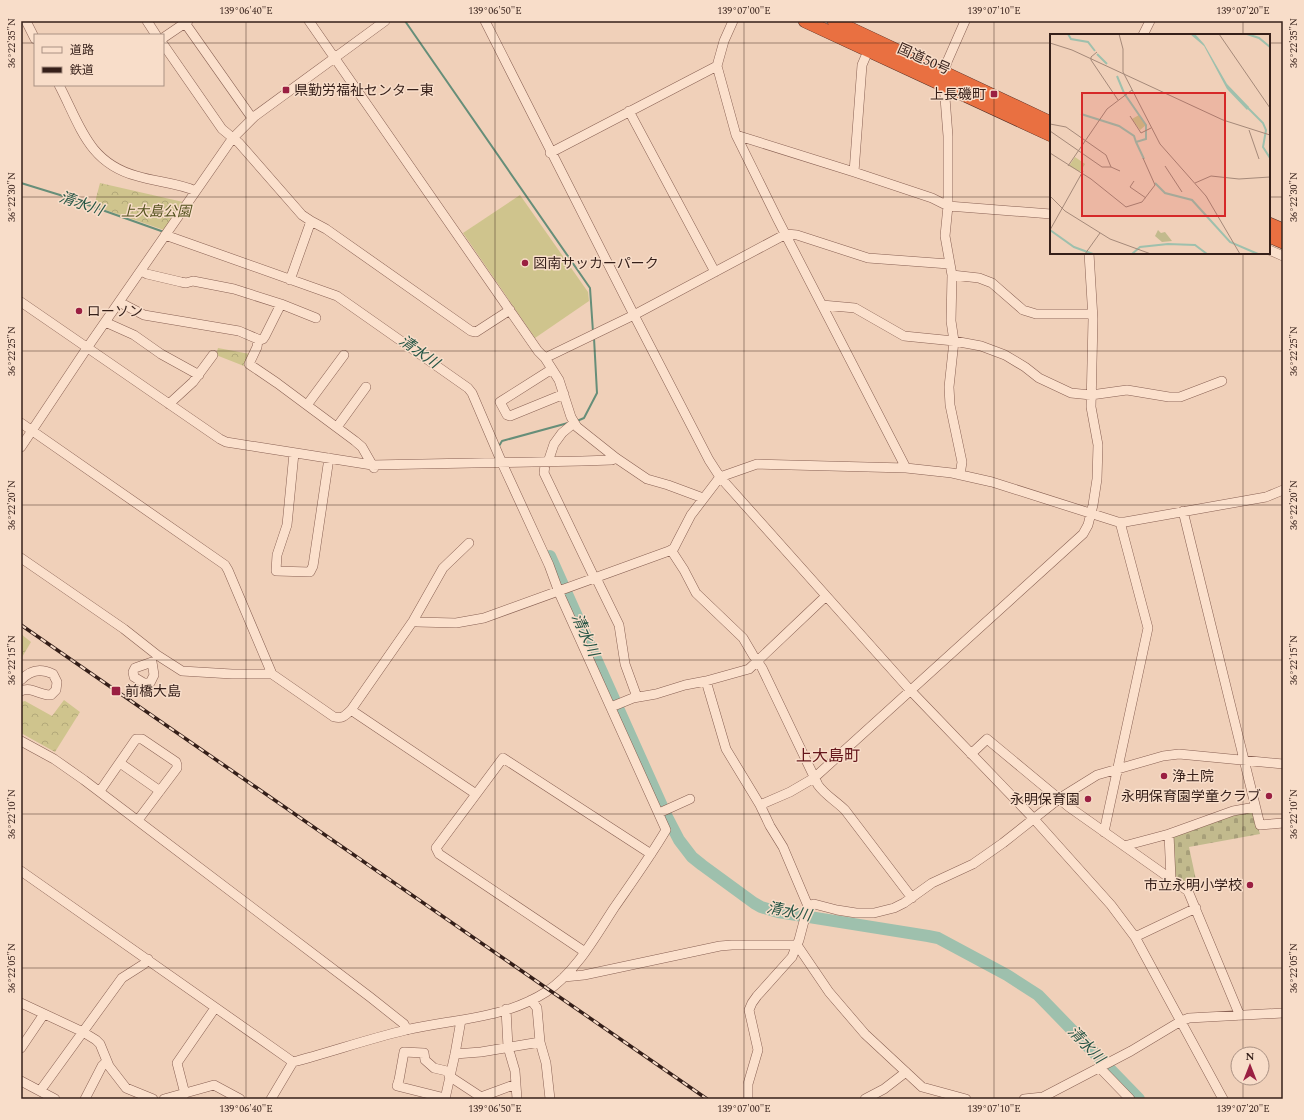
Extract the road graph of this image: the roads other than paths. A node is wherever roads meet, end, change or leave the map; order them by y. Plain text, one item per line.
1 (26, 21) edge
2 (147, 21) edge
3 (310, 21) edge
4 (385, 21) edge
5 (485, 21) edge
6 (733, 21) edge
7 (805, 21) edge
8 (834, 21) edge
9 (965, 21) edge
10 (1150, 21) edge
11 (187, 22) edge
12 (155, 34) edge
13 (1144, 34) edge
14 (34, 37) edge
15 (164, 37) edge
16 (164, 45) edge
17 (868, 51) junction
18 (335, 58) junction
19 (717, 66) junction
20 (944, 79) junction
21 (60, 86) edge
22 (629, 111) junction
23 (252, 118) junction
24 (1050, 123) edge
25 (1050, 134) edge
26 (736, 135) junction
27 (232, 139) junction
28 (551, 153) junction
29 (854, 172) junction
30 (196, 191) junction
31 (948, 206) junction
32 (1050, 214) edge
33 (311, 222) junction
34 (1270, 224) edge
35 (1283, 230) edge
36 (786, 234) junction
37 (165, 236) junction
38 (1270, 236) edge
39 (1283, 242) edge
40 (1270, 250) edge
41 (1089, 254) edge
42 (1283, 256) edge
43 (949, 264) junction
44 (141, 271) junction
45 (715, 272) junction
46 (952, 275) junction
47 (290, 280) junction
48 (21, 302) edge
49 (119, 302) junction
50 (281, 304) junction
51 (822, 305) junction
52 (510, 310) junction
53 (1092, 314) junction
54 (634, 315) junction
55 (316, 318) dead end
56 (105, 322) junction
57 (258, 340) junction
58 (954, 342) junction
59 (87, 348) junction
60 (213, 355) dead end
61 (344, 355) dead end
62 (545, 358) junction
63 (552, 369) junction
64 (199, 376) junction
65 (1222, 381) dead end
66 (366, 387) dead end
67 (564, 394) junction
68 (1091, 395) junction
69 (169, 404) junction
70 (307, 405) junction
71 (21, 423) edge
72 (574, 423) junction
73 (337, 427) junction
74 (32, 431) junction
75 (21, 448) edge
76 (294, 453) junction
77 (329, 458) junction
78 (616, 458) junction
79 (548, 462) junction
80 (505, 463) junction
81 (373, 466) junction
82 (906, 468) junction
83 (960, 475) junction
84 (720, 477) junction
85 (1283, 490) edge
86 (703, 498) junction
87 (1183, 511) junction
88 (1091, 514) junction
89 (1120, 522) junction
90 (469, 543) dead end
91 (671, 550) junction
92 (21, 558) edge
93 (595, 578) junction
94 (562, 590) junction
95 (826, 596) junction
96 (413, 621) junction
97 (758, 661) junction
98 (272, 674) junction
99 (21, 680) edge
100 (706, 682) junction
101 (21, 691) edge
102 (911, 691) junction
103 (637, 697) junction
104 (615, 705) junction
105 (351, 710) junction
106 (21, 741) edge
107 (971, 754) junction
108 (1243, 760) junction
109 (120, 763) junction
110 (1283, 764) edge
111 (1118, 769) junction
112 (814, 778) junction
113 (100, 791) junction
114 (160, 791) junction
115 (476, 794) junction
116 (1060, 798) junction
117 (690, 799) dead end
118 (760, 805) junction
119 (1255, 807) junction
120 (663, 812) junction
121 (138, 820) junction
122 (1033, 820) junction
123 (1283, 823) edge
124 (1104, 832) junction
125 (1169, 834) junction
126 (1124, 846) junction
127 (651, 854) junction
128 (21, 871) edge
129 (1171, 879) junction
130 (912, 898) junction
131 (808, 906) junction
132 (1196, 908) junction
133 (1135, 937) junction
134 (797, 946) junction
135 (585, 952) junction
136 (148, 959) junction
137 (564, 977) junction
138 (531, 1000) junction
139 (21, 1003) edge
140 (215, 1008) junction
141 (506, 1009) junction
142 (1283, 1013) edge
143 (44, 1014) junction
144 (1240, 1016) junction
145 (461, 1020) junction
146 (1181, 1020) junction
147 (407, 1030) junction
148 (83, 1032) junction
149 (540, 1042) junction
150 (21, 1048) edge
151 (508, 1048) junction
152 (455, 1054) junction
153 (106, 1062) junction
154 (293, 1062) junction
155 (1100, 1068) junction
156 (906, 1072) junction
157 (450, 1074) junction
158 (21, 1082) edge
159 (516, 1084) junction
160 (40, 1091) junction
161 (184, 1096) edge
162 (480, 1098) edge
163 (55, 1099) edge
164 (85, 1099) edge
165 (153, 1099) edge
166 (164, 1099) edge
167 (240, 1099) edge
168 (271, 1099) edge
169 (445, 1099) edge
170 (517, 1099) edge
171 (550, 1099) edge
172 (748, 1099) edge
173 (865, 1099) edge
174 (966, 1099) edge
175 (1024, 1099) edge
176 (1130, 1099) edge
177 (1223, 1099) edge

1 - 14 street
2 - 12 street
3 - 18 street
4 - 18 street
5 - 28 street
6 - 19 street
7 - 17 highway, 国道50号
8 - 20 highway, 国道50号
9 - 20 street
10 - 13 street
11 - 15 street
11 - 23 street
16 - 27 street
17 - 20 highway, 国道50号
17 - 29 street
18 - 23 street
18 - 52 street
19 - 22 street
19 - 26 street
20 - 24 highway, 国道50号
20 - 25 highway, 国道50号
20 - 31 street
21 - 30 street
22 - 28 street
22 - 45 street
23 - 27 street
26 - 29 street
26 - 36 street
27 - 30 street
27 - 33 street
28 - 54 street
29 - 31 street
30 - 37 street
31 - 32 street
31 - 43 street
33 - 47 street
33 - 52 street
34 - 35 highway
36 - 43 street
36 - 45 street
36 - 51 street
37 - 44 street
37 - 47 street
38 - 39 highway
40 - 42 street
41 - 53 street
43 - 46 street
44 - 49 street
44 - 50 street
45 - 54 street
46 - 53 street
46 - 58 street
47 - 80 street
48 - 59 street
49 - 56 street
49 - 57 street
50 - 55 street
50 - 57 street
51 - 58 street
51 - 82 street
52 - 62 street
53 - 68 street
54 - 62 street
54 - 84 street
56 - 59 street
56 - 64 street
57 - 70 street
58 - 68 street
58 - 83 street
59 - 69 street
59 - 74 street
60 - 64 street
61 - 70 street
62 - 63 street
63 - 67 street
63 - 67 street
64 - 69 street
65 - 68 street
66 - 73 street
67 - 72 street
68 - 88 street
69 - 76 street
70 - 73 street
71 - 74 street
72 - 78 street
72 - 79 street
73 - 81 street
74 - 75 street
74 - 98 street
76 - 77 street
76 - 77 street
77 - 81 street
78 - 79 street
78 - 86 street
79 - 80 street
79 - 93 street
80 - 81 street
80 - 94 street
82 - 83 street
82 - 84 street
83 - 88 street
84 - 86 street
84 - 95 street
85 - 87 street
86 - 91 street
87 - 89 street
87 - 108 street
88 - 89 street
88 - 102 street
89 - 111 street
90 - 96 street
91 - 93 street
91 - 97 street
92 - 98 street
93 - 94 street
93 - 103 street
94 - 96 street
94 - 104 street
95 - 97 street
95 - 102 street
96 - 105 street
97 - 100 street
97 - 112 street
98 - 105 street
99 - 101 street
100 - 103 street
100 - 118 street
102 - 107 street
102 - 112 street
103 - 104 street
104 - 120 street
105 - 115 street
106 - 113 street
107 - 116 street
107 - 122 street
108 - 110 street
108 - 111 street
108 - 119 street
109 - 113 street
109 - 114 street
109 - 114 street
111 - 116 street
111 - 124 street
112 - 118 street
112 - 130 street
113 - 121 street
114 - 121 street
115 - 127 street
115 - 135 street
116 - 122 street
116 - 124 street
117 - 120 street
118 - 131 street
119 - 123 street
119 - 125 street
120 - 127 street
121 - 147 street
122 - 130 street
122 - 133 street
124 - 126 street
125 - 126 street
125 - 129 street
126 - 129 street
127 - 135 street
128 - 136 street
129 - 132 street
130 - 131 street
131 - 134 street
132 - 133 street
132 - 144 street
133 - 146 street
134 - 137 street
134 - 156 street
134 - 172 street
135 - 137 street
136 - 140 street
136 - 148 street
137 - 138 street
138 - 141 street
138 - 149 street
139 - 143 street
140 - 154 street
140 - 161 street
141 - 145 street
141 - 151 street
142 - 144 street
143 - 148 street
143 - 150 street
144 - 146 street
145 - 147 street
145 - 152 street
146 - 155 street
146 - 177 street
147 - 154 street
148 - 153 street
148 - 160 street
149 - 151 street
149 - 171 street
151 - 152 street
151 - 159 street
152 - 157 street
153 - 164 street
153 - 165 street
154 - 168 street
155 - 175 street
155 - 176 street
156 - 173 street
156 - 174 street
157 - 162 street
157 - 169 street
157 - 169 street
158 - 160 street
159 - 162 street
159 - 170 street
160 - 163 street
161 - 166 street
161 - 167 street

